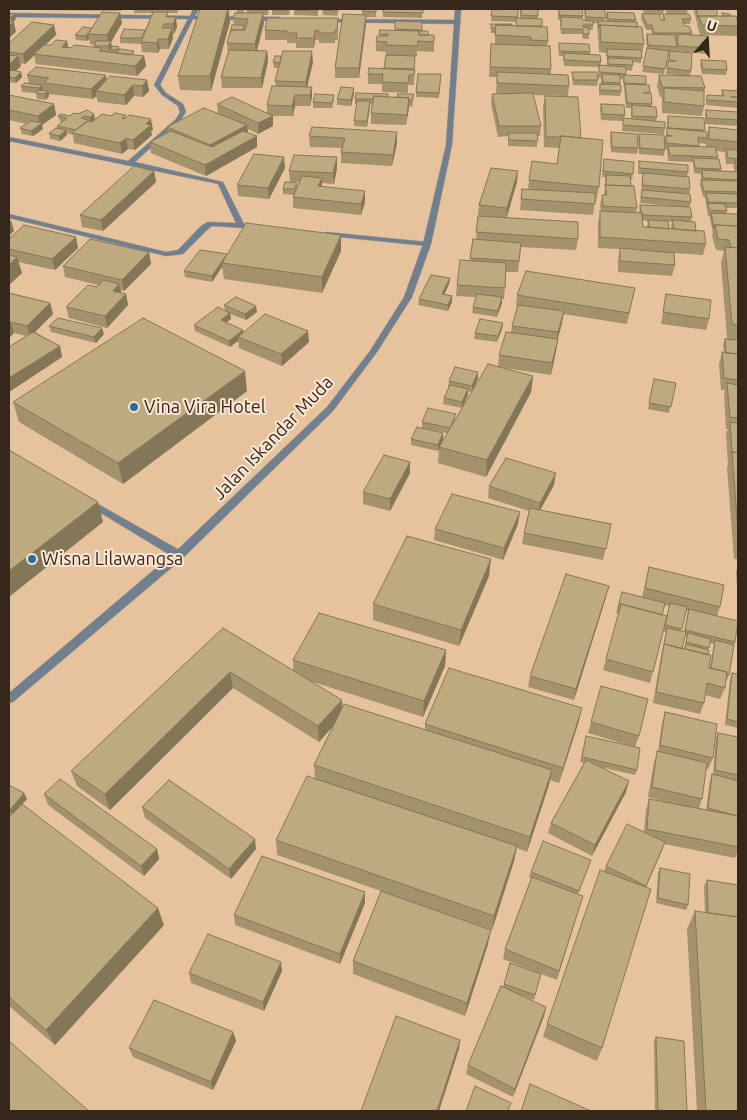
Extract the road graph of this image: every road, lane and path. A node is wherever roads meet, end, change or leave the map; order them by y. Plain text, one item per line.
1 (196, 9) edge
2 (458, 9) edge
3 (9, 15) edge
4 (193, 17) junction
5 (291, 19) edge
6 (321, 20) edge
7 (458, 22) junction
8 (9, 139) edge
9 (130, 164) junction
10 (9, 216) edge
11 (241, 226) junction
12 (270, 228) edge
13 (319, 233) edge
14 (427, 244) junction
15 (77, 494) edge
16 (179, 555) junction
17 (9, 699) edge

1 - 4 street
2 - 7 street, Jalan Iskandar Muda
3 - 4 street
4 - 5 street
4 - 9 street
6 - 7 street
7 - 14 street, Jalan Iskandar Muda
8 - 9 street
9 - 11 street
10 - 11 street
11 - 12 street
13 - 14 street
14 - 16 street, Jalan Iskandar Muda
15 - 16 street
16 - 17 street, Jalan Iskandar Muda

